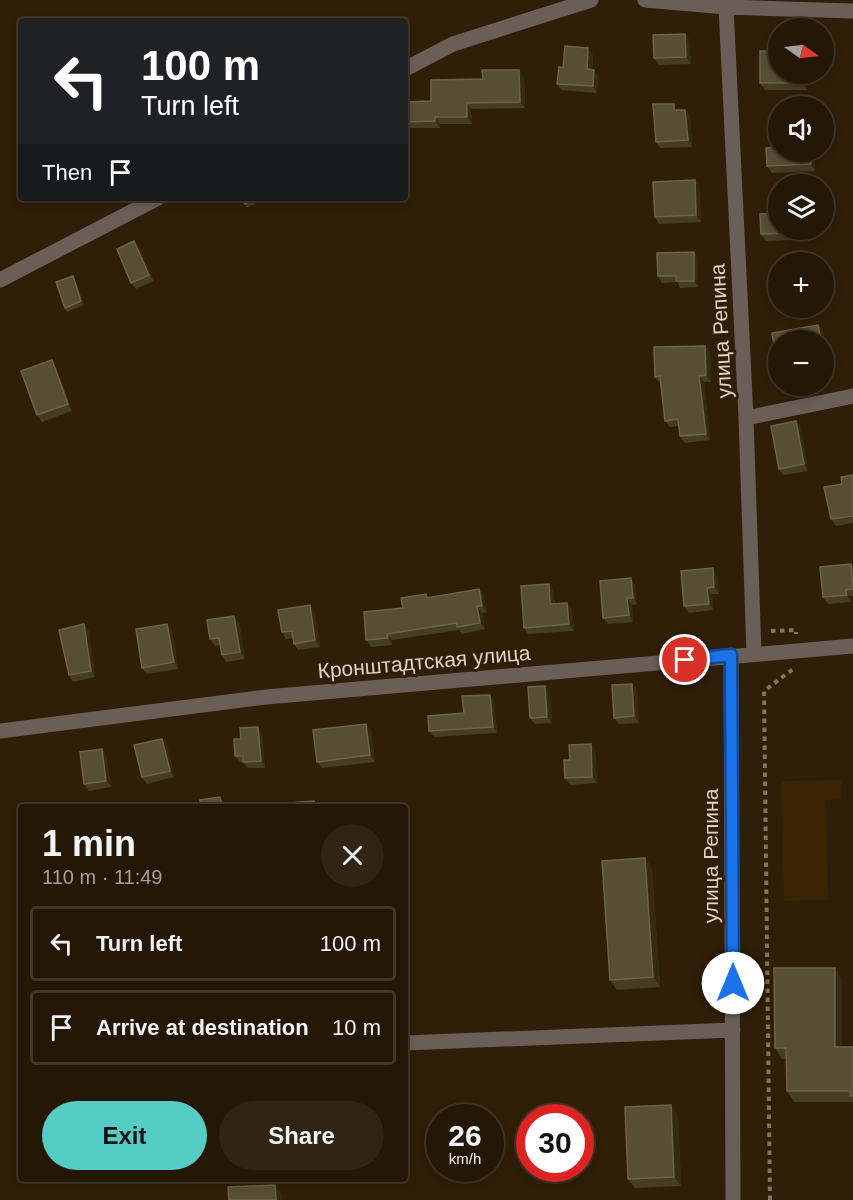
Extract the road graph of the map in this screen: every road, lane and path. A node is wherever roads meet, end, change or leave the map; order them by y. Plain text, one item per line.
1 (591, 0) edge
2 (645, 0) edge
3 (698, 2) edge
4 (726, 7) junction
5 (853, 11) edge
6 (408, 67) edge
7 (152, 201) edge
8 (0, 280) edge
9 (853, 396) edge
10 (746, 418) junction
11 (853, 646) edge
12 (754, 654) junction
13 (731, 655) junction
14 (795, 668) dead end
15 (0, 731) edge
16 (733, 1030) junction
17 (408, 1043) edge
18 (733, 1200) edge
19 (770, 1200) edge

1 - 6 street
2 - 3 street
3 - 4 street
4 - 5 street
4 - 10 street, улица Репина
7 - 8 street
9 - 10 street
10 - 12 street, улица Репина
11 - 12 street, Кронштадтская улица
12 - 13 street, Кронштадтская улица
13 - 15 street, Кронштадтская улица
13 - 16 street, улица Репина
14 - 19 path
16 - 17 street
16 - 18 street, улица Репина

